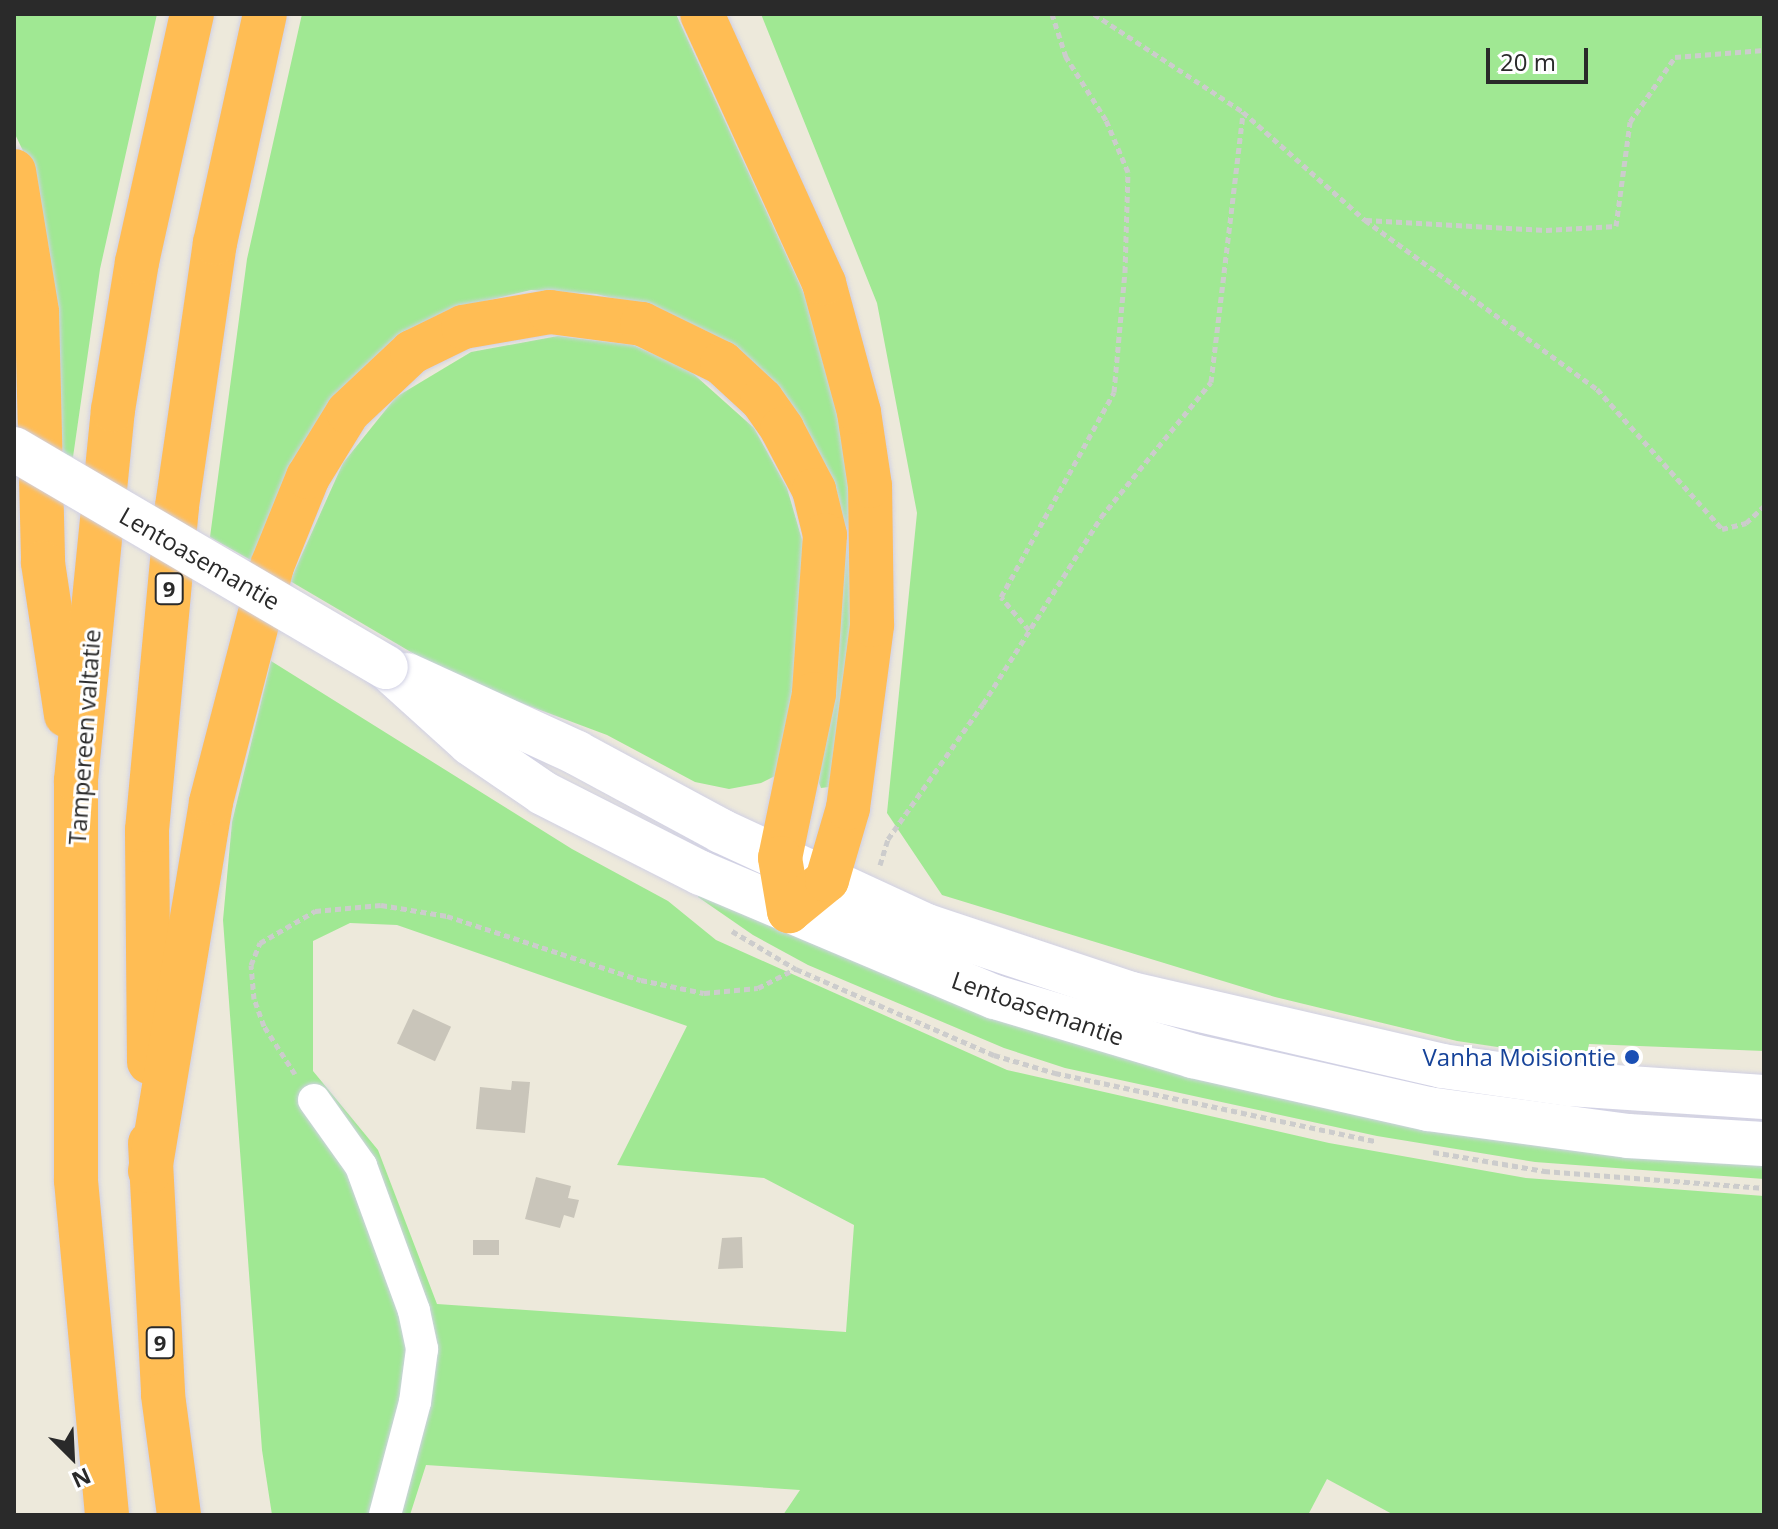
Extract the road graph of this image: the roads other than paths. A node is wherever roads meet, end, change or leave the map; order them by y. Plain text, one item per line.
1 (192, 14) edge
2 (265, 14) edge
3 (702, 14) edge
4 (14, 171) edge
5 (14, 449) edge
6 (386, 667) junction
7 (76, 780) junction
8 (780, 858) junction
9 (827, 880) junction
10 (789, 911) junction
11 (1764, 1097) edge
12 (314, 1100) road end
13 (1764, 1144) edge
14 (150, 1171) junction
15 (107, 1515) edge
16 (179, 1515) edge
17 (385, 1515) edge

1 - 7 highway, Tampereen valtatie
2 - 14 highway, 9
3 - 9 highway
4 - 7 highway
5 - 6 main road, Lentoasemantie, bridge
6 - 8 main road, Lentoasemantie
6 - 10 main road, Lentoasemantie
7 - 15 highway, Tampereen valtatie
8 - 9 main road, Lentoasemantie
8 - 10 highway
8 - 14 highway
9 - 10 highway
9 - 11 main road, Lentoasemantie
10 - 13 main road, Lentoasemantie
12 - 17 street
14 - 16 highway, 9

